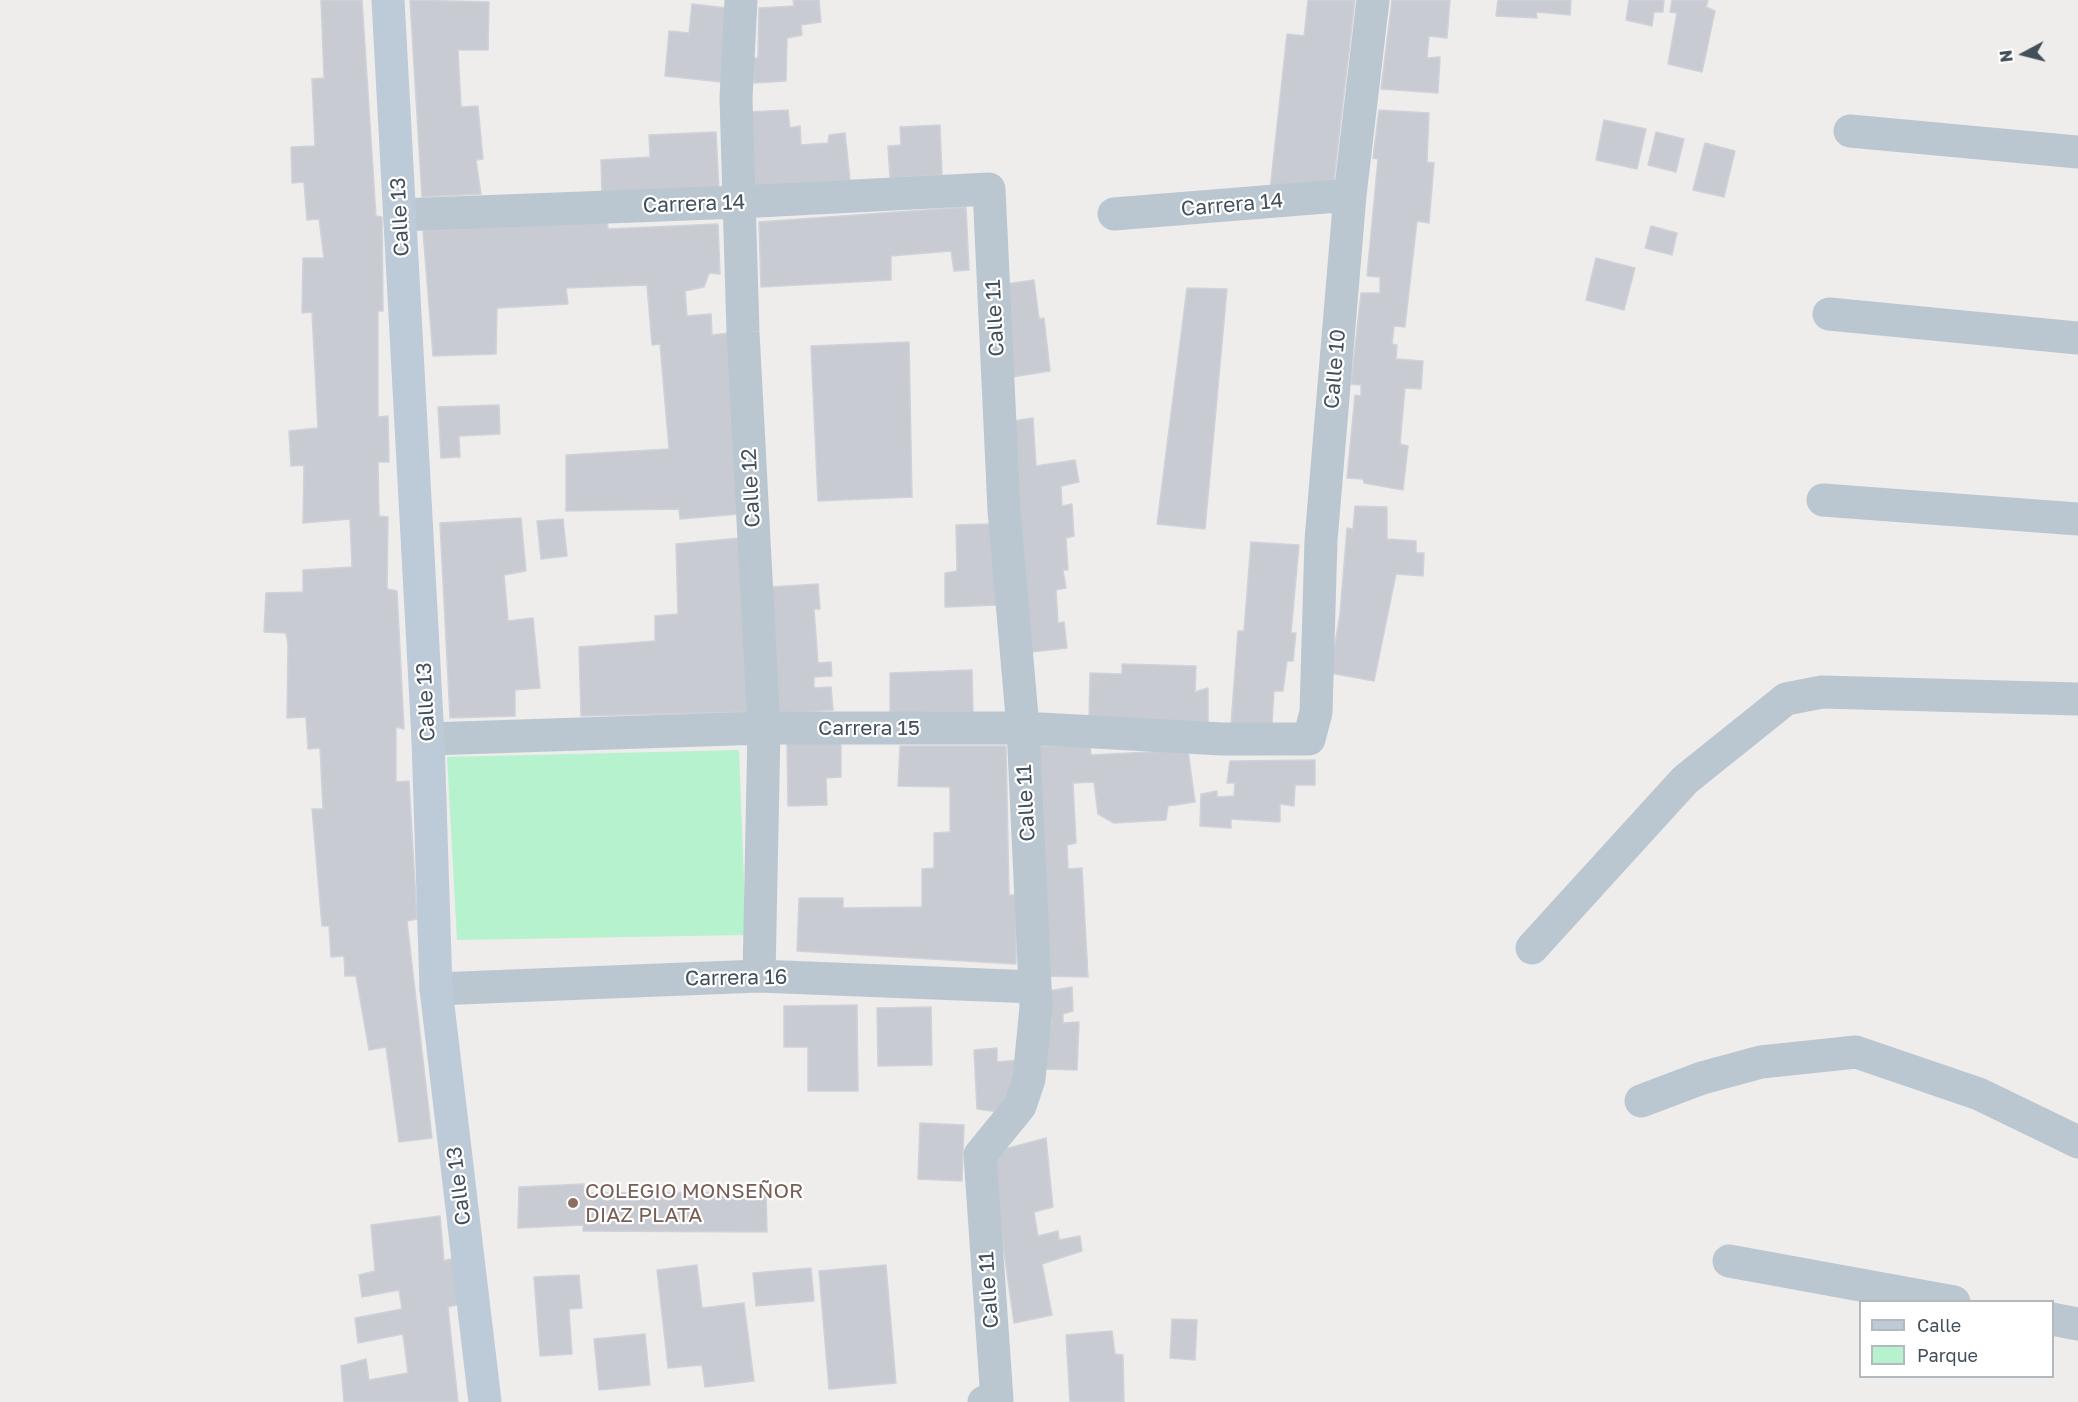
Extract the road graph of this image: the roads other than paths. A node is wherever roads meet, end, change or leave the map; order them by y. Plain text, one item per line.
1 (388, 0) edge
2 (741, 0) edge
3 (1373, 0) edge
4 (1850, 131) dead end
5 (2078, 152) edge
6 (989, 189) joint
7 (1350, 195) junction
8 (739, 202) junction
9 (1114, 214) dead end
10 (400, 215) junction
11 (1829, 314) dead end
12 (2078, 338) edge
13 (1823, 500) dead end
14 (2078, 519) edge
15 (2078, 699) edge
16 (764, 728) junction
17 (1023, 728) junction
18 (428, 739) junction
19 (1309, 739) joint
20 (1532, 948) dead end
21 (759, 976) junction
22 (1035, 987) junction
23 (436, 989) junction
24 (1641, 1101) dead end
25 (2078, 1142) edge
26 (1729, 1261) dead end
27 (1943, 1300) edge
28 (2054, 1319) edge
29 (2078, 1324) edge
30 (991, 1401) edge
31 (485, 1402) edge

1 - 10 street, Calle 13
2 - 8 street, Calle 12
3 - 7 street, Calle 10
4 - 5 street
6 - 8 street, Carrera 14
6 - 17 street, Calle 11
7 - 9 street, Carrera 14
7 - 19 street, Calle 10
8 - 10 street, Carrera 14
8 - 16 street, Calle 12
10 - 18 street, Calle 13
11 - 12 street
13 - 14 street
15 - 20 street
16 - 17 street, Carrera 15
16 - 18 street, Carrera 15
16 - 21 street, Calle 12
17 - 19 street, Carrera 15
17 - 22 street, Calle 11
18 - 23 street, Calle 13
21 - 22 street, Carrera 16
21 - 23 street, Carrera 16
22 - 30 street, Calle 11
23 - 31 street, Calle 13
24 - 25 street
26 - 27 street
28 - 29 street

